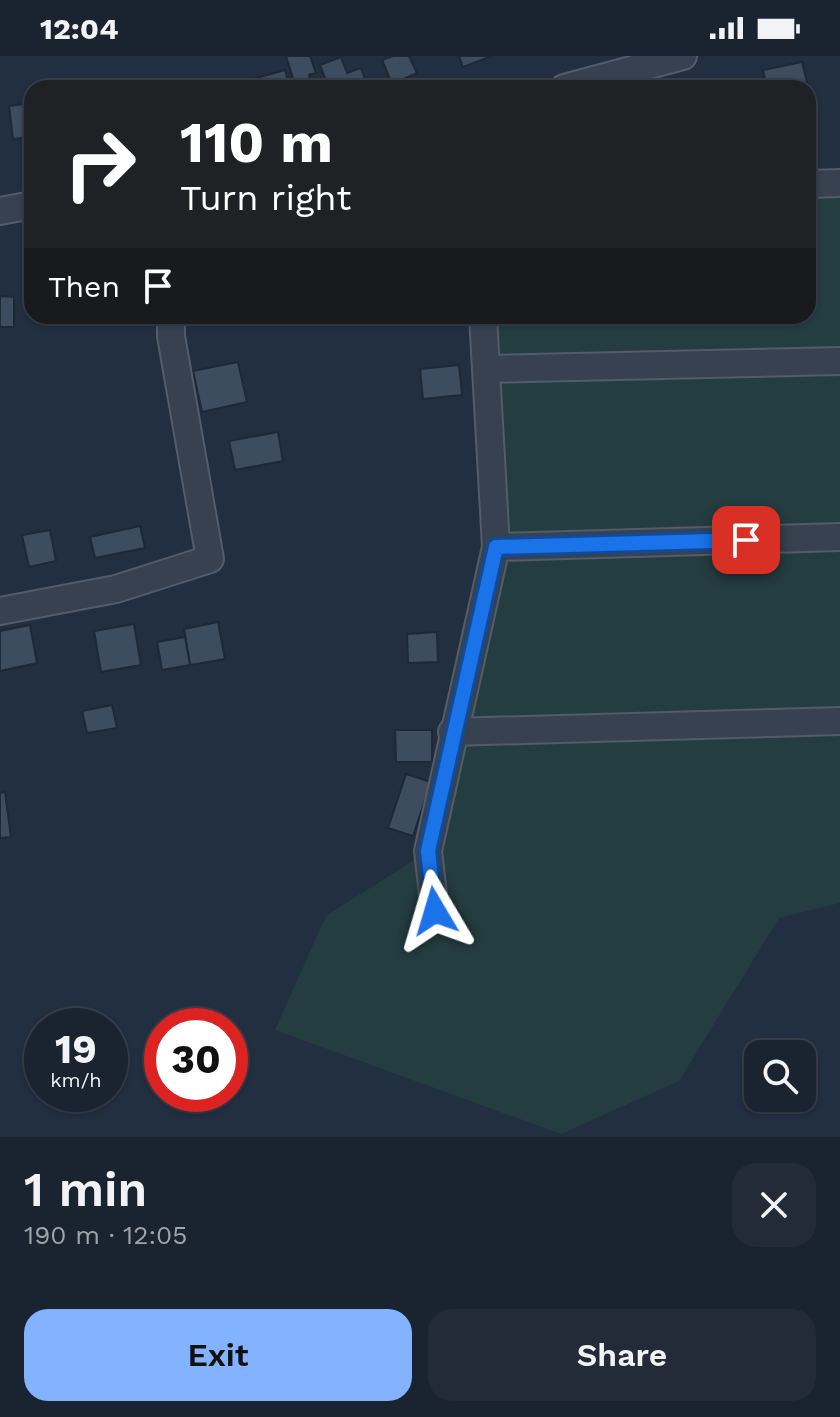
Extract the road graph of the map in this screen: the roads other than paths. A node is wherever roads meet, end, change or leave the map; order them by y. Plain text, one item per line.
1 (683, 56) edge
2 (594, 80) edge
3 (840, 183) edge
4 (816, 184) edge
5 (24, 206) edge
6 (0, 211) edge
7 (171, 324) edge
8 (484, 324) edge
9 (840, 361) edge
10 (487, 369) junction
11 (840, 537) edge
12 (496, 547) junction
13 (0, 611) edge
14 (840, 721) edge
15 (452, 732) junction
16 (435, 911) dead end

1 - 2 street
3 - 4 street
5 - 6 street
7 - 13 street
8 - 10 street
9 - 10 street
10 - 12 street
11 - 12 street
12 - 15 street
14 - 15 street
15 - 16 street

